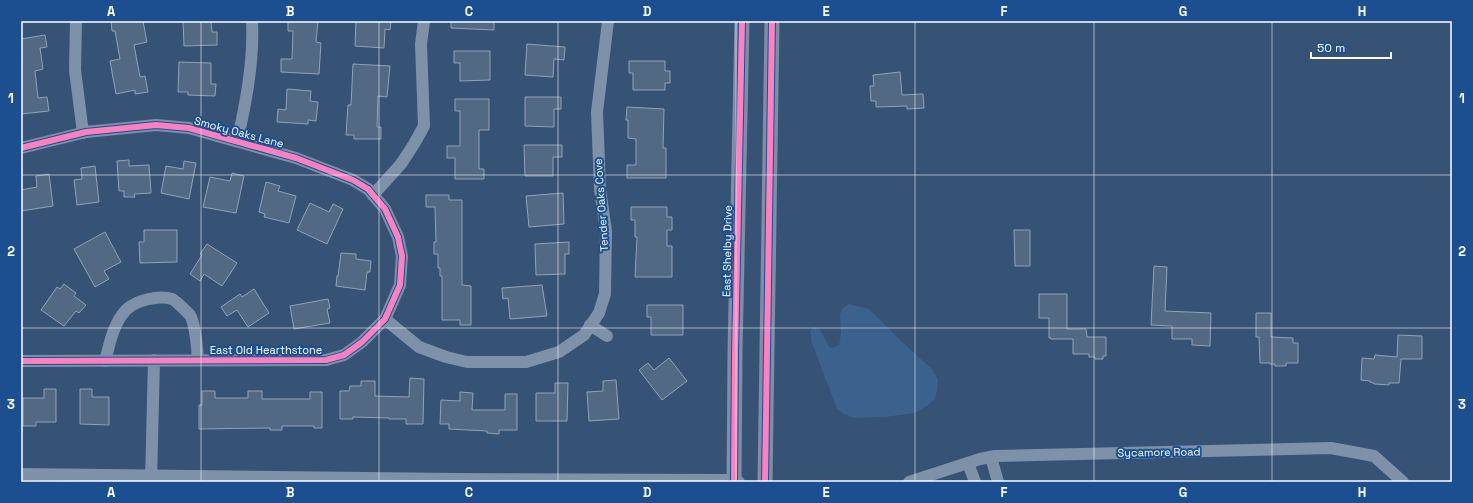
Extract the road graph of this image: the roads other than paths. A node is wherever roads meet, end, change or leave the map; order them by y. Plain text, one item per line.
1 (76, 21) edge
2 (252, 21) edge
3 (424, 21) edge
4 (608, 21) edge
5 (742, 21) edge
6 (772, 21) edge
7 (83, 133) junction
8 (237, 142) junction
9 (21, 148) edge
10 (373, 195) junction
11 (385, 319) junction
12 (590, 325) junction
13 (607, 336) dead end
14 (154, 360) junction
15 (198, 360) junction
16 (21, 361) edge
17 (105, 361) junction
18 (991, 457) junction
19 (968, 462) junction
20 (21, 474) edge
21 (151, 479) edge
22 (736, 481) edge
23 (766, 482) edge
24 (909, 482) edge
25 (975, 482) edge
26 (998, 482) edge
27 (1403, 482) edge

1 - 7 street
2 - 8 street
3 - 10 street
4 - 12 street, Tender Oaks Cove
5 - 22 main road, East Shelby Drive
6 - 23 main road
7 - 8 street, Smoky Oaks Lane
7 - 9 street, Smoky Oaks Lane
8 - 10 street, Smoky Oaks Lane
10 - 11 street, East Old Hearthstone
11 - 12 street, Tender Oaks Cove
11 - 15 street, East Old Hearthstone
12 - 13 street
14 - 15 street, East Old Hearthstone
14 - 17 street, East Old Hearthstone
14 - 21 street
15 - 17 street
16 - 17 street, East Old Hearthstone
18 - 19 street, Sycamore Road
18 - 26 street
18 - 27 street, Sycamore Road
19 - 24 street, Sycamore Road
19 - 25 street
20 - 21 street
21 - 22 street

